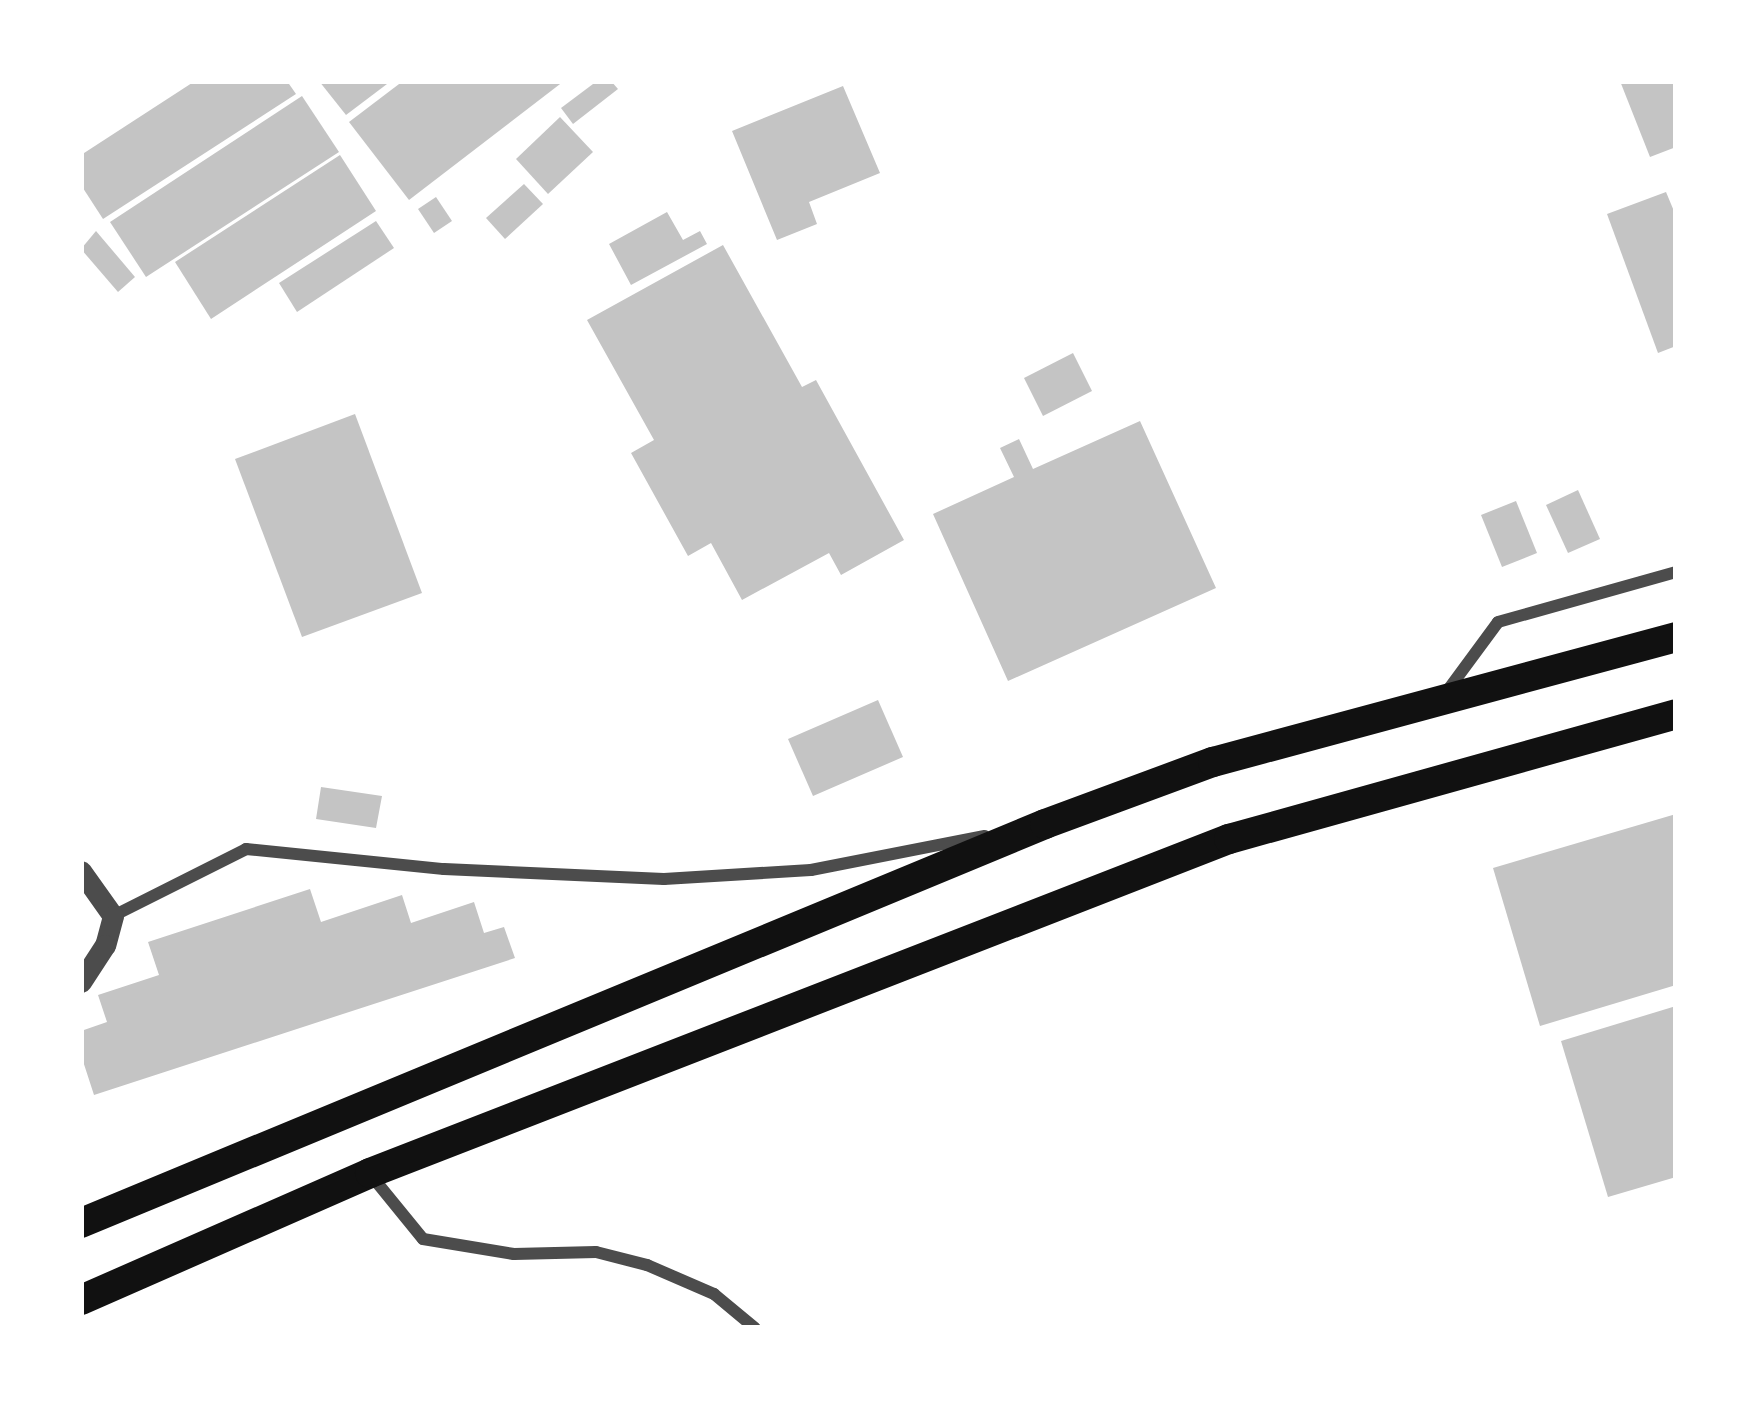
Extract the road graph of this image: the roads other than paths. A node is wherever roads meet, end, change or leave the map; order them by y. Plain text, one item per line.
1 (1676, 572) edge
2 (1676, 637) edge
3 (1441, 700) junction
4 (1676, 714) edge
5 (1045, 824) junction
6 (81, 871) edge
7 (113, 916) junction
8 (81, 982) edge
9 (370, 1173) junction
10 (81, 1223) edge
11 (81, 1300) edge
12 (755, 1328) edge

1 - 3 street
2 - 3 main road
3 - 5 main road
4 - 9 main road
5 - 7 street
5 - 10 main road
6 - 7 street
7 - 8 street
9 - 11 main road
9 - 12 street

